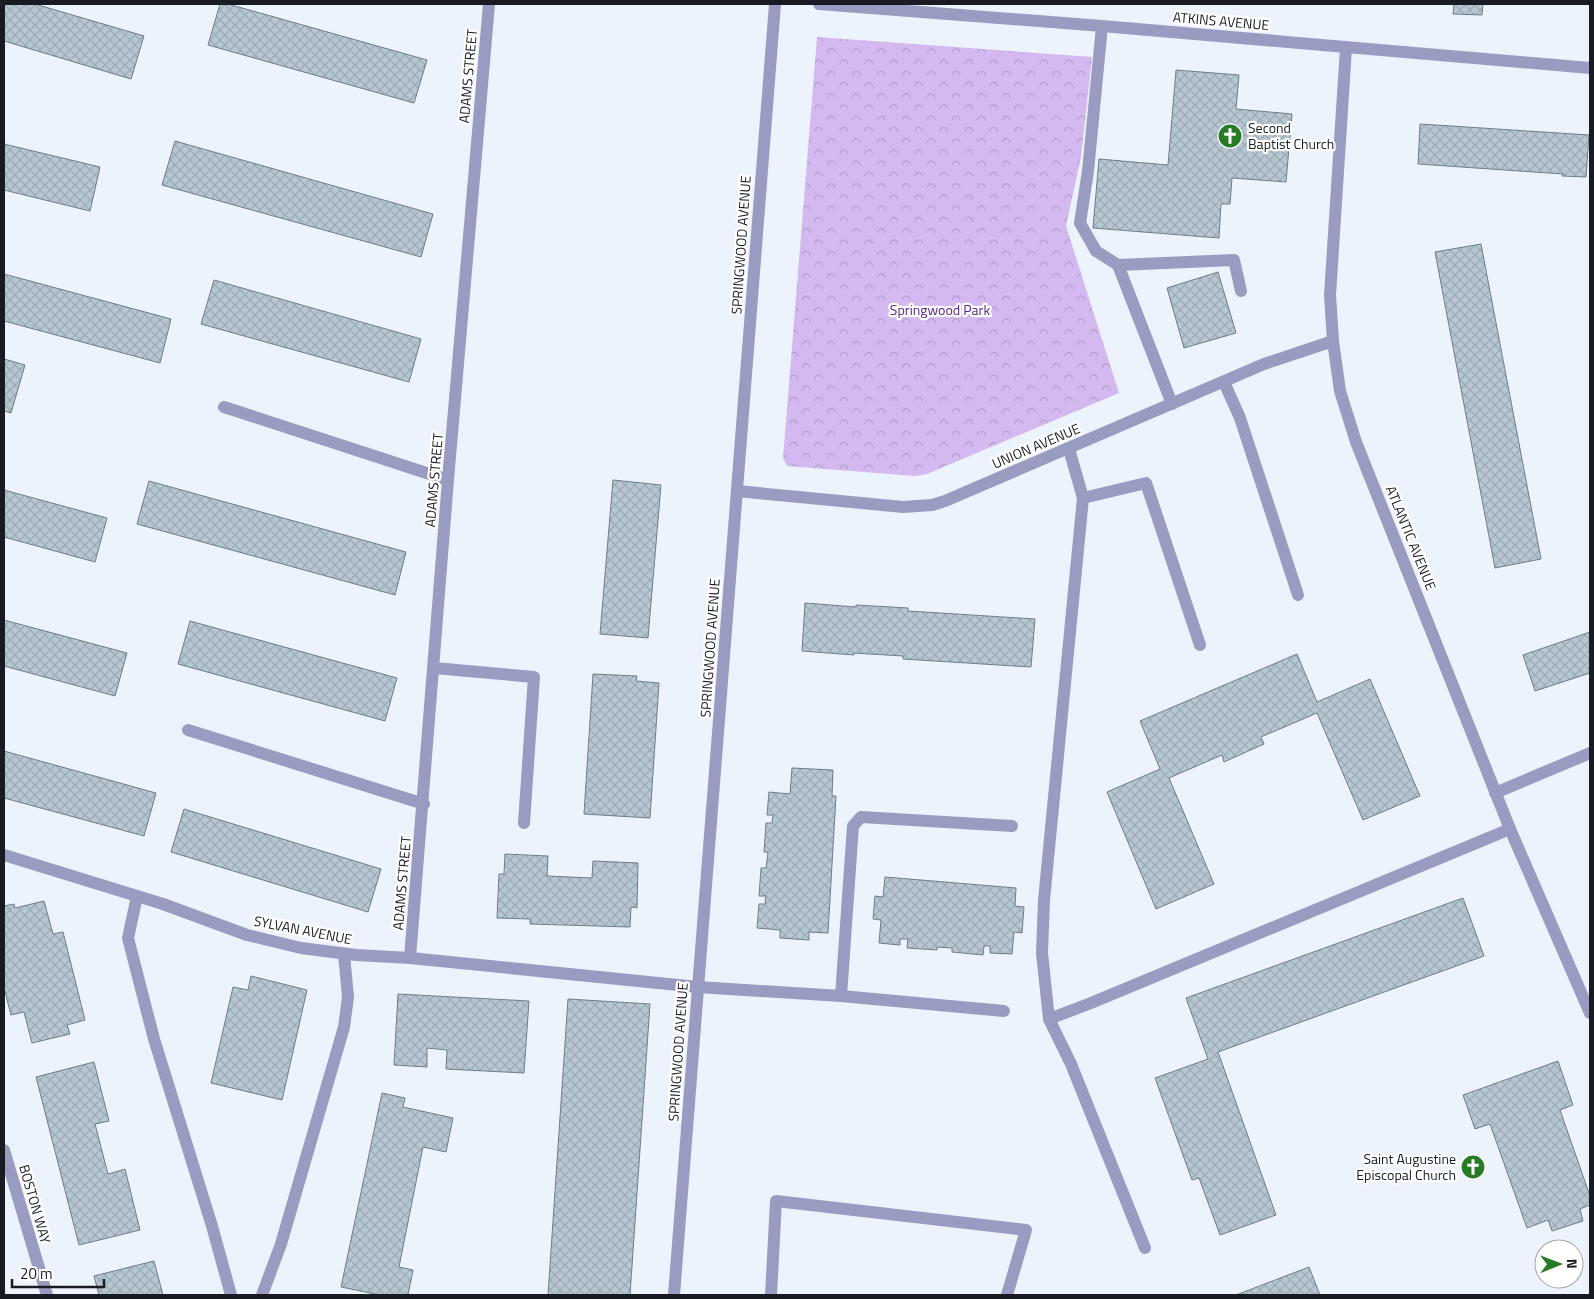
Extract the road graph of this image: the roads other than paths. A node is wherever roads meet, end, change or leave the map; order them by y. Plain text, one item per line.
1 (489, 4) edge
2 (775, 4) edge
3 (819, 4) edge
4 (1102, 26) junction
5 (1346, 48) junction
6 (1590, 68) edge
7 (1118, 265) junction
8 (1241, 291) dead end
9 (1332, 342) junction
10 (1224, 382) junction
11 (1172, 404) junction
12 (224, 407) dead end
13 (1069, 449) junction
14 (448, 480) junction
15 (737, 491) junction
16 (1083, 498) junction
17 (1298, 595) dead end
18 (1200, 645) dead end
19 (434, 668) junction
20 (188, 730) dead end
21 (1590, 753) edge
22 (1496, 793) junction
23 (424, 804) junction
24 (524, 823) dead end
25 (1012, 826) dead end
26 (1510, 829) junction
27 (4, 855) edge
28 (137, 896) junction
29 (344, 954) junction
30 (410, 958) junction
31 (698, 987) junction
32 (841, 996) junction
33 (1004, 1011) dead end
34 (1590, 1013) edge
35 (1049, 1019) junction
36 (4, 1150) edge
37 (1145, 1248) dead end
38 (47, 1295) edge
39 (232, 1295) edge
40 (262, 1295) edge
41 (674, 1295) edge
42 (771, 1295) edge
43 (1007, 1295) edge

1 - 14 street, ADAMS STREET
2 - 15 street, SPRINGWOOD AVENUE
3 - 4 street, ATKINS AVENUE
4 - 5 street, ATKINS AVENUE
4 - 7 street
5 - 6 street, ATKINS AVENUE
5 - 9 street, ATLANTIC AVENUE
7 - 8 street
7 - 11 street
9 - 10 street, UNION AVENUE
9 - 22 street, ATLANTIC AVENUE
10 - 11 street, UNION AVENUE
10 - 17 street
11 - 13 street, UNION AVENUE
12 - 14 street
13 - 15 street, UNION AVENUE
13 - 16 street
14 - 19 street, ADAMS STREET
15 - 31 street, SPRINGWOOD AVENUE
16 - 18 street
16 - 35 street
19 - 23 street, ADAMS STREET
19 - 24 street
20 - 23 street
21 - 22 street
22 - 26 street, ATLANTIC AVENUE
23 - 30 street, ADAMS STREET
25 - 32 street
26 - 34 street, ATLANTIC AVENUE
26 - 35 street
27 - 28 street, SYLVAN AVENUE
28 - 29 street, SYLVAN AVENUE
28 - 39 street
29 - 30 street, SYLVAN AVENUE
29 - 40 street
30 - 31 street, SYLVAN AVENUE
31 - 32 street, SYLVAN AVENUE
31 - 41 street, SPRINGWOOD AVENUE
32 - 33 street, SYLVAN AVENUE
35 - 37 street
36 - 38 street, BOSTON WAY
42 - 43 street

